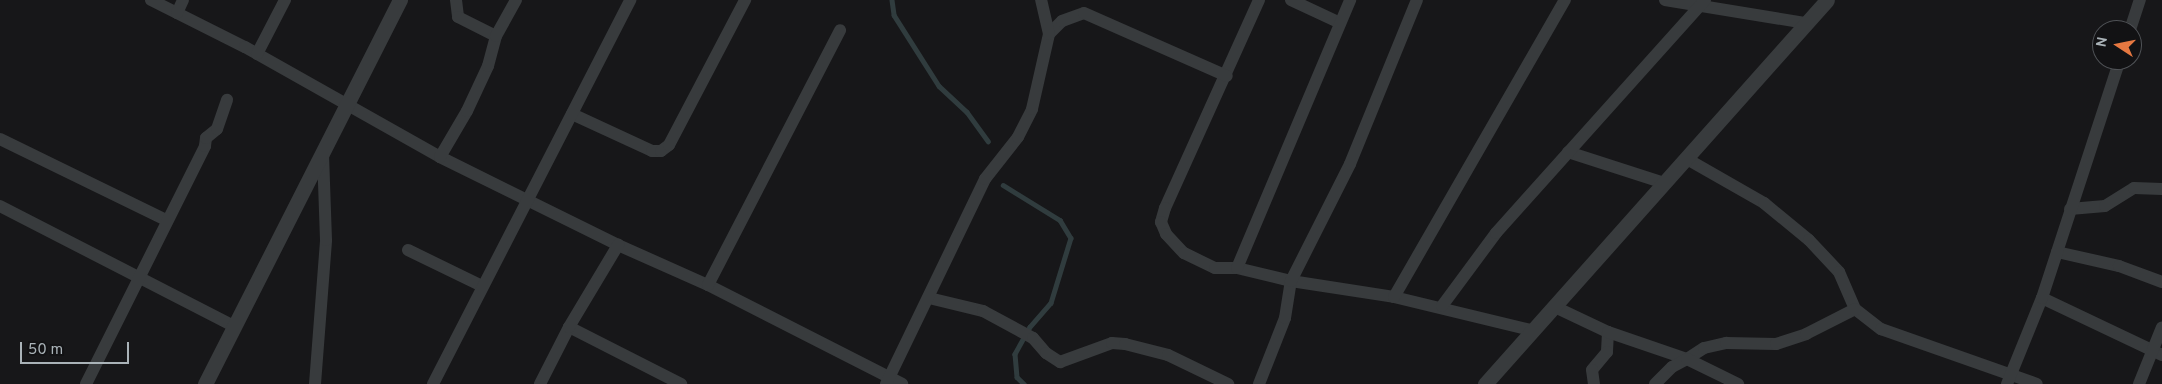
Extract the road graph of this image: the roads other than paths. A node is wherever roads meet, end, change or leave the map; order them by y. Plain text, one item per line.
1 (151, 0) edge
2 (183, 0) edge
3 (285, 0) edge
4 (400, 0) edge
5 (456, 0) edge
6 (516, 0) edge
7 (630, 0) edge
8 (745, 0) edge
9 (1042, 0) edge
10 (1259, 0) edge
11 (1291, 0) edge
12 (1350, 0) edge
13 (1417, 0) edge
14 (1565, 0) edge
15 (1665, 0) edge
16 (1826, 0) edge
17 (2140, 0) edge
18 (1702, 3) edge
19 (176, 13) junction
20 (2133, 20) edge
21 (1340, 23) junction
22 (1806, 23) junction
23 (840, 30) dead end
24 (1048, 34) junction
25 (496, 36) junction
26 (257, 54) junction
27 (2117, 70) edge
28 (1227, 76) junction
29 (227, 100) dead end
30 (346, 106) junction
31 (572, 114) junction
32 (0, 139) edge
33 (1568, 152) junction
34 (323, 153) junction
35 (440, 157) junction
36 (1687, 159) junction
37 (1664, 183) junction
38 (2162, 189) edge
39 (526, 199) junction
40 (0, 206) edge
41 (2070, 209) junction
42 (166, 220) junction
43 (618, 246) junction
44 (408, 250) dead end
45 (2057, 252) junction
46 (1237, 268) junction
47 (139, 276) junction
48 (1291, 281) junction
49 (2162, 282) edge
50 (708, 285) junction
51 (482, 286) junction
52 (1394, 297) junction
53 (929, 298) junction
54 (2042, 298) junction
55 (1442, 306) junction
56 (1555, 306) junction
57 (1855, 309) junction
58 (235, 327) junction
59 (569, 327) junction
60 (2162, 327) edge
61 (1530, 330) junction
62 (1608, 332) junction
63 (2157, 353) edge
64 (1687, 359) junction
65 (656, 378) edge
66 (2009, 378) edge
67 (887, 380) edge
68 (1657, 383) edge
69 (86, 384) edge
70 (205, 384) edge
71 (315, 384) edge
72 (433, 384) edge
73 (540, 384) edge
74 (681, 384) edge
75 (902, 384) edge
76 (1228, 384) edge
77 (1259, 384) edge
78 (1485, 384) edge
79 (1594, 384) edge
80 (1738, 384) edge
81 (2037, 384) edge
82 (2139, 384) edge

1 - 19 street
2 - 19 street
3 - 26 street
4 - 30 street
5 - 25 street
6 - 25 street
7 - 31 street
8 - 31 street
9 - 24 street
10 - 28 street
11 - 21 street
12 - 21 street
13 - 48 street
14 - 52 street
15 - 18 street
16 - 22 street
17 - 20 street
18 - 22 street
18 - 33 street
19 - 26 street
21 - 46 street
22 - 36 street
23 - 50 street
24 - 28 street
24 - 53 street
25 - 35 street
26 - 30 street
27 - 41 street
28 - 46 street
29 - 42 street
30 - 34 street
30 - 35 street
31 - 39 street
32 - 42 street
33 - 37 street
33 - 55 street
34 - 58 street
34 - 71 street
35 - 39 street
36 - 37 street
36 - 57 street
37 - 56 street
38 - 41 street
39 - 43 street
39 - 51 street
40 - 47 street
41 - 45 street
42 - 47 street
43 - 50 street
43 - 59 street
44 - 51 street
45 - 49 street
45 - 54 street
46 - 48 street
47 - 58 street
47 - 69 street
48 - 52 street
48 - 77 street
50 - 67 street
51 - 72 street
52 - 55 street
53 - 67 street
53 - 76 street
54 - 63 street
54 - 66 street
55 - 61 street
56 - 61 street
56 - 62 street
57 - 64 street
57 - 66 street
58 - 70 street
59 - 65 street
59 - 73 street
60 - 63 street
61 - 78 street
62 - 64 street
62 - 79 street
63 - 82 street
64 - 68 street
64 - 80 street
65 - 74 street
66 - 81 street
67 - 75 street

